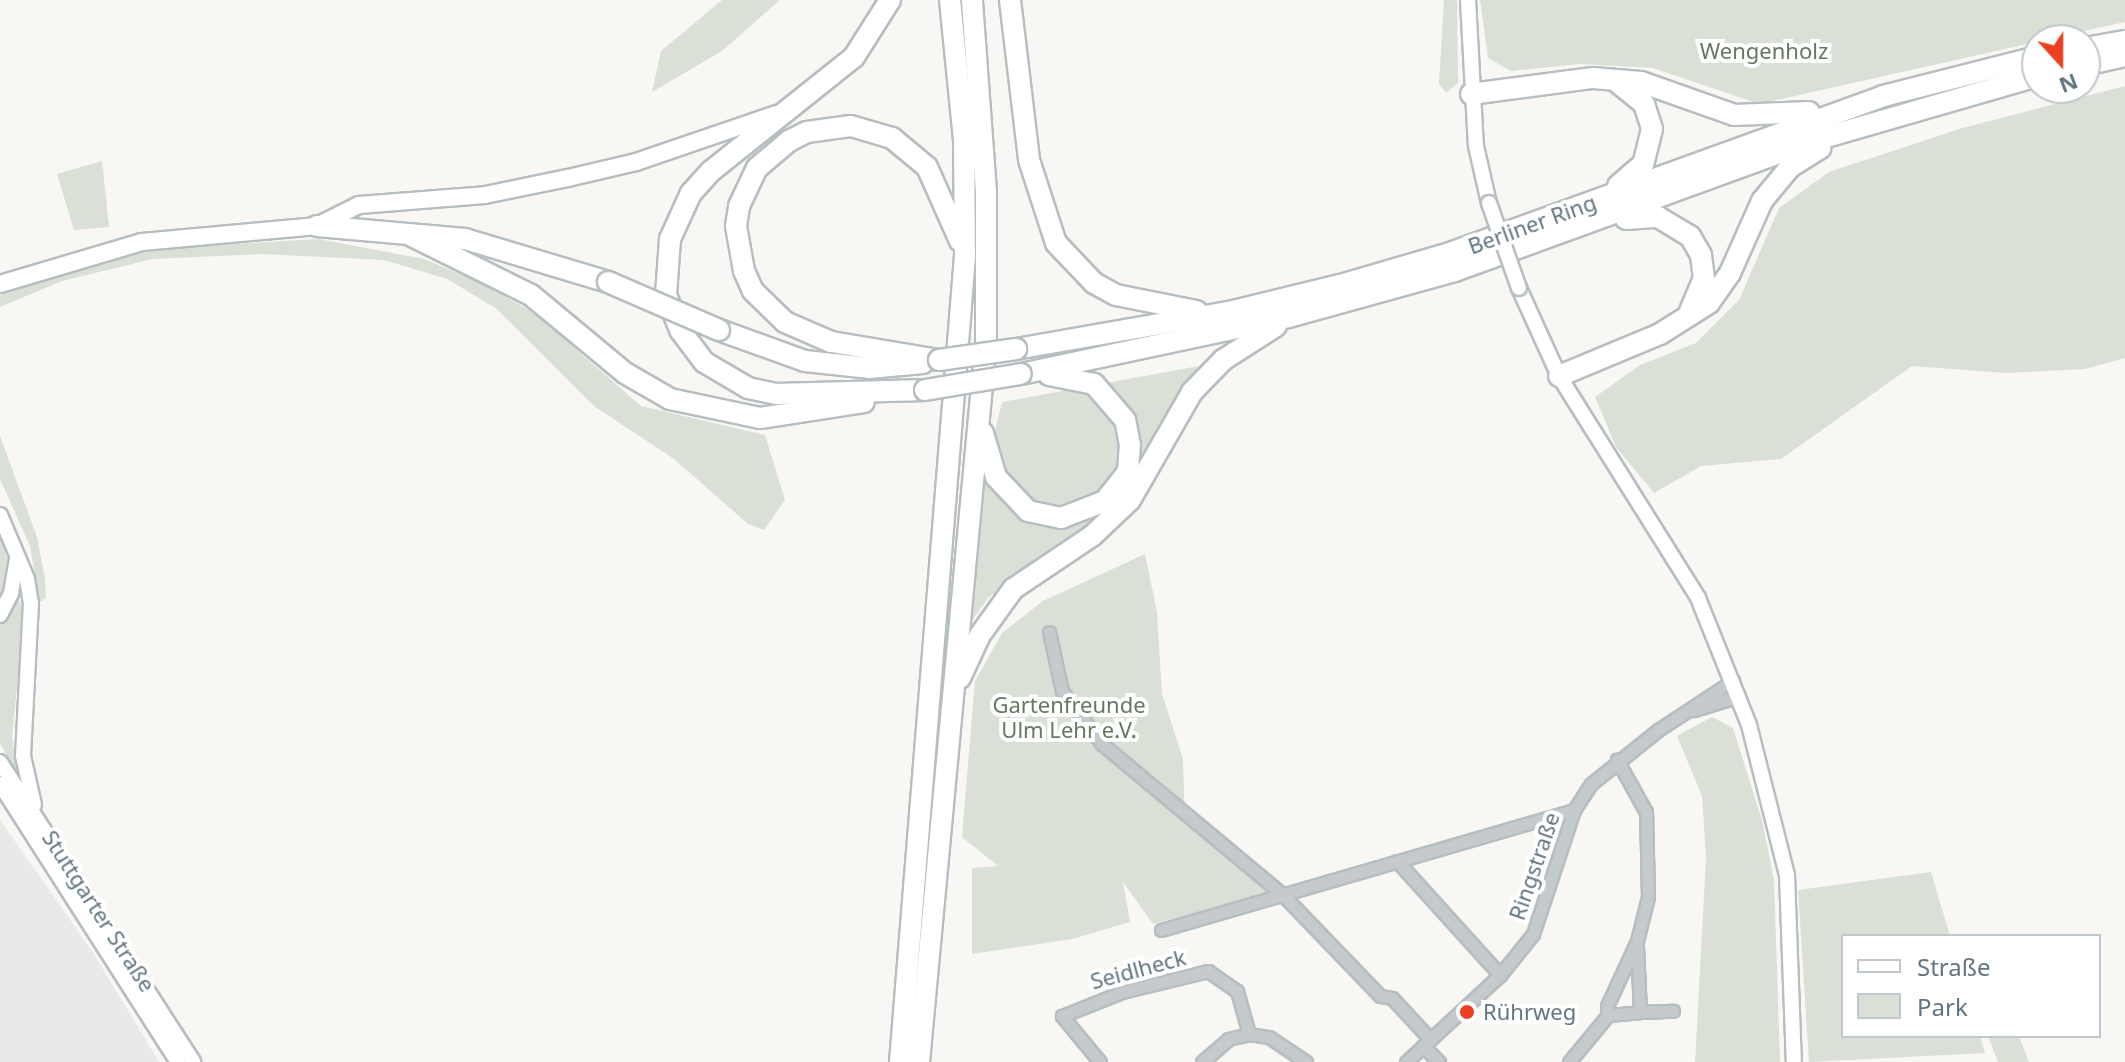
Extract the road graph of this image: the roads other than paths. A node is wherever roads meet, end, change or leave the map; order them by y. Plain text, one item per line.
1 (890, 0) edge
2 (950, 0) edge
3 (972, 0) edge
4 (1010, 0) edge
5 (1468, 0) edge
6 (2125, 41) edge
7 (2101, 45) edge
8 (2125, 56) edge
9 (2101, 61) edge
10 (2021, 62) edge
11 (1610, 79) junction
12 (2021, 79) edge
13 (1471, 94) junction
14 (1888, 105) junction
15 (793, 108) junction
16 (1597, 201) junction
17 (1610, 217) junction
18 (317, 226) junction
19 (410, 235) junction
20 (965, 256) junction
21 (0, 284) edge
22 (1229, 312) junction
23 (1289, 317) junction
24 (1684, 321) junction
25 (898, 360) junction
26 (1021, 374) junction
27 (1559, 376) junction
28 (925, 390) junction
29 (979, 418) junction
30 (0, 515) edge
31 (17, 554) junction
32 (0, 615) edge
33 (1049, 632) dead end
34 (1733, 681) junction
35 (953, 693) junction
36 (1739, 696) junction
37 (1682, 714) junction
38 (1617, 760) junction
39 (0, 762) edge
40 (0, 784) edge
41 (35, 809) junction
42 (1574, 810) junction
43 (1397, 861) junction
44 (1281, 893) junction
45 (1161, 930) dead end
46 (1637, 941) junction
47 (1500, 975) junction
48 (1673, 1011) dead end
49 (1640, 1012) junction
50 (1608, 1015) junction
51 (1249, 1034) junction
52 (1426, 1043) junction
53 (1298, 1060) edge
54 (178, 1062) edge
55 (193, 1062) edge
56 (900, 1062) edge
57 (919, 1062) edge
58 (1101, 1062) edge
59 (1202, 1062) edge
60 (1406, 1062) edge
61 (1439, 1062) edge
62 (1569, 1062) edge
63 (1794, 1062) edge

1 - 15 highway
2 - 20 highway
3 - 29 highway
4 - 22 highway
5 - 13 street
6 - 7 highway
8 - 9 highway
10 - 14 highway, Berliner Ring
11 - 13 highway
11 - 14 highway
11 - 16 highway
12 - 14 highway, Berliner Ring
13 - 27 street, bridge
14 - 16 highway, Berliner Ring
14 - 17 highway, Berliner Ring
14 - 24 highway
15 - 18 main road
15 - 28 highway
16 - 22 highway, Berliner Ring
17 - 23 highway, Berliner Ring
17 - 24 highway
18 - 19 highway
18 - 21 main road
19 - 25 highway, bridge
19 - 28 highway
20 - 25 highway
20 - 56 highway
22 - 25 highway, Berliner Ring, bridge
23 - 26 highway, Berliner Ring
23 - 35 highway
24 - 27 highway
26 - 28 highway, bridge
26 - 29 highway
27 - 34 street
29 - 35 highway
30 - 31 street
31 - 32 street
31 - 41 street
33 - 44 street
34 - 36 street
34 - 37 street, Ringstraße
35 - 57 highway
36 - 37 street, Ringstraße
36 - 63 street
37 - 38 street, Ringstraße
38 - 42 street, Ringstraße
38 - 46 street
39 - 41 street, Stuttgarter Straße
40 - 54 street, Stuttgarter Straße
41 - 55 street, Stuttgarter Straße
42 - 43 street
42 - 47 street, Ringstraße
43 - 44 street
43 - 47 street
44 - 45 street
44 - 52 street
46 - 49 street
46 - 50 street
47 - 52 street, Ringstraße
48 - 49 street
49 - 50 street
50 - 62 street
51 - 53 street
51 - 58 street, Seidlheck
51 - 59 street
52 - 60 street, Ringstraße
52 - 61 street

